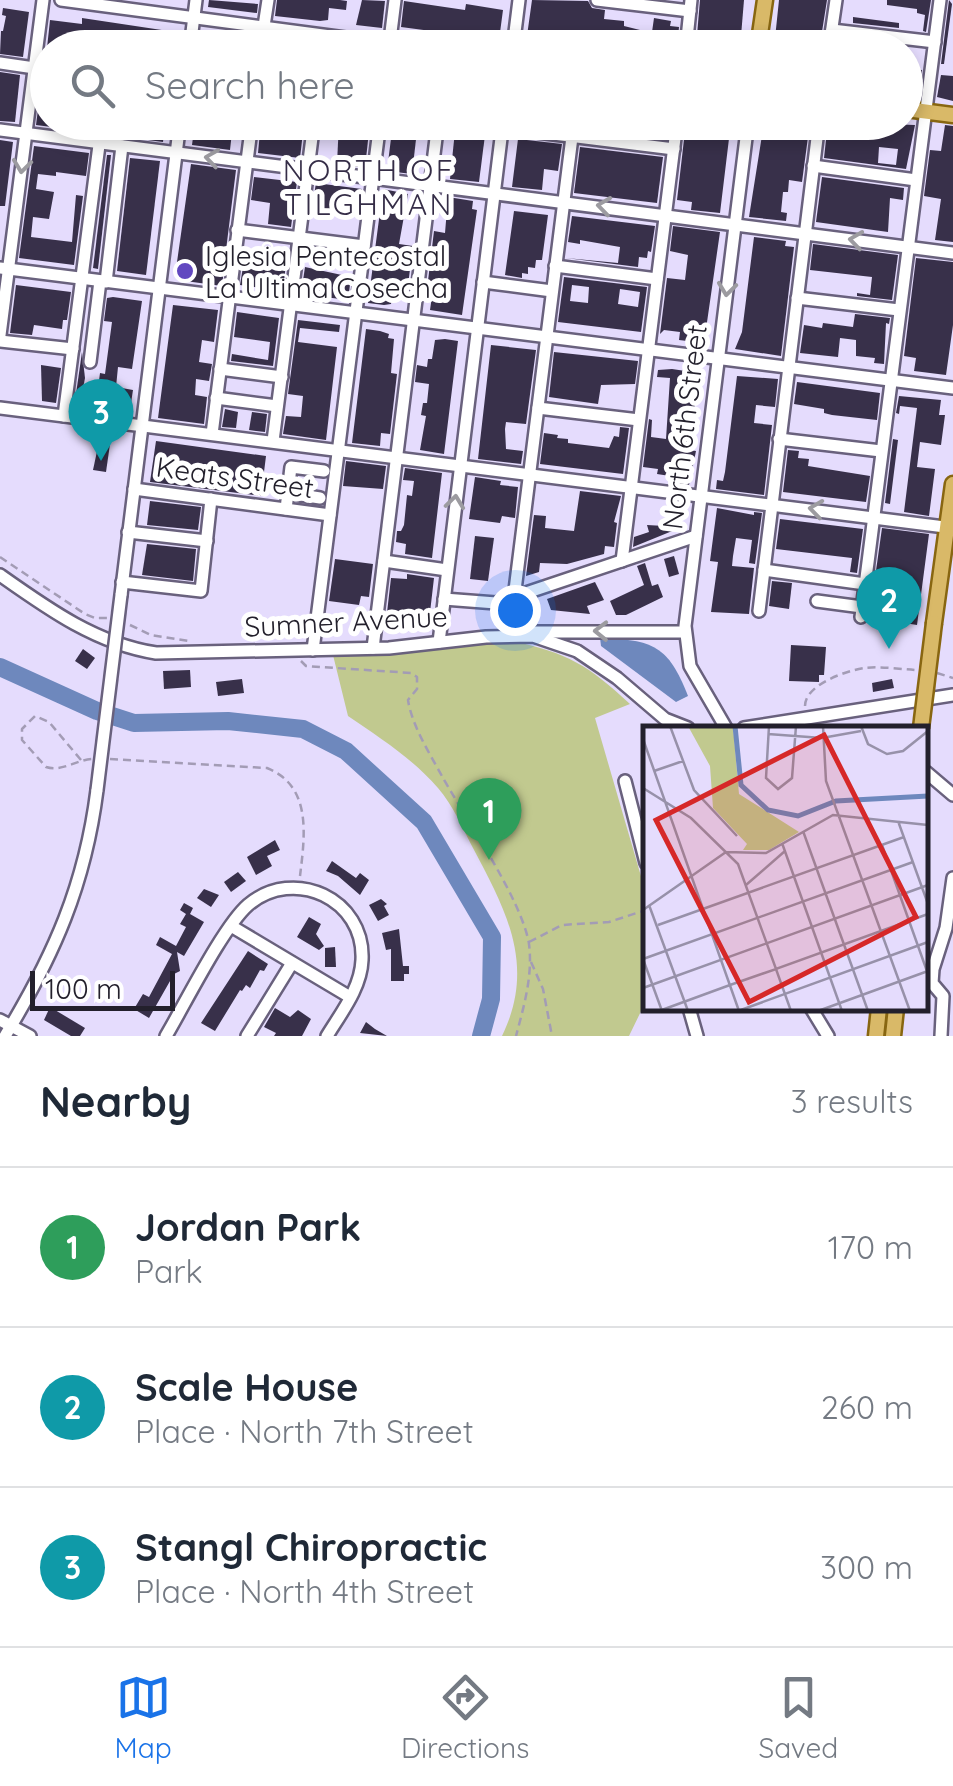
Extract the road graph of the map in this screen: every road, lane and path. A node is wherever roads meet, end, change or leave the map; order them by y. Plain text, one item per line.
1 (43, 0) edge
2 (61, 0) edge
3 (196, 0) edge
4 (268, 0) edge
5 (396, 0) edge
6 (519, 0) edge
7 (597, 0) edge
8 (765, 0) edge
9 (836, 0) edge
10 (940, 0) edge
11 (115, 3) edge
12 (691, 6) edge
13 (194, 16) junction
14 (264, 26) junction
15 (42, 30) edge
16 (192, 30) edge
17 (289, 30) edge
18 (392, 30) edge
19 (515, 30) edge
20 (761, 30) edge
21 (832, 30) edge
22 (923, 41) edge
23 (934, 42) junction
24 (0, 63) edge
25 (30, 67) edge
26 (923, 111) edge
27 (926, 111) junction
28 (953, 115) edge
29 (30, 116) edge
30 (0, 130) edge
31 (26, 133) junction
32 (923, 133) edge
33 (30, 134) edge
34 (77, 140) edge
35 (99, 140) edge
36 (178, 140) edge
37 (250, 140) edge
38 (312, 140) edge
39 (378, 140) edge
40 (436, 140) edge
41 (500, 140) edge
42 (572, 140) edge
43 (598, 140) edge
44 (675, 140) edge
45 (746, 140) edge
46 (817, 140) edge
47 (922, 140) edge
48 (99, 143) junction
49 (122, 146) junction
50 (674, 149) junction
51 (176, 153) junction
52 (247, 162) junction
53 (813, 166) junction
54 (308, 170) junction
55 (373, 178) junction
56 (917, 178) junction
57 (430, 185) junction
58 (494, 192) junction
59 (0, 196) edge
60 (18, 198) junction
61 (564, 200) junction
62 (665, 214) junction
63 (735, 224) junction
64 (237, 230) junction
65 (805, 232) junction
66 (300, 237) junction
67 (364, 246) junction
68 (907, 247) junction
69 (953, 252) edge
70 (555, 266) junction
71 (4, 269) edge
72 (82, 279) junction
73 (657, 279) junction
74 (103, 281) junction
75 (483, 282) junction
76 (159, 288) junction
77 (552, 291) junction
78 (229, 298) junction
79 (797, 298) junction
80 (291, 306) junction
81 (899, 310) junction
82 (356, 314) junction
83 (413, 321) junction
84 (477, 329) junction
85 (0, 338) edge
86 (547, 338) junction
87 (73, 349) junction
88 (648, 350) junction
89 (718, 359) junction
90 (90, 362) dead end
91 (788, 367) junction
92 (220, 368) junction
93 (282, 377) junction
94 (890, 380) junction
95 (953, 388) edge
96 (216, 398) junction
97 (277, 406) junction
98 (0, 408) edge
99 (538, 408) junction
100 (64, 416) junction
101 (639, 420) junction
102 (141, 425) junction
103 (212, 434) junction
104 (779, 439) junction
105 (273, 442) junction
106 (300, 445) junction
107 (338, 450) junction
108 (882, 452) junction
109 (397, 457) junction
110 (459, 464) junction
111 (297, 468) junction
112 (324, 471) dead end
113 (530, 474) junction
114 (953, 484) edge
115 (631, 486) junction
116 (134, 489) junction
117 (288, 493) junction
118 (701, 494) junction
119 (320, 498) dead end
120 (211, 499) junction
121 (771, 503) junction
122 (286, 509) junction
123 (330, 515) junction
124 (873, 517) junction
125 (950, 528) edge
126 (128, 532) junction
127 (696, 536) junction
128 (208, 541) junction
129 (0, 557) edge
130 (622, 561) junction
131 (384, 562) junction
132 (447, 570) junction
133 (764, 570) junction
134 (0, 575) edge
135 (865, 584) junction
136 (122, 588) junction
137 (514, 598) junction
138 (444, 599) junction
139 (817, 601) dead end
140 (759, 611) dead end
141 (115, 618) dead end
142 (124, 621) dead end
143 (684, 632) junction
144 (517, 635) junction
145 (193, 642) dead end
146 (438, 642) junction
147 (373, 648) junction
148 (313, 650) junction
149 (301, 659) dead end
150 (914, 670) dead end
151 (932, 672) dead end
152 (953, 678) edge
153 (953, 695) edge
154 (812, 716) junction
155 (683, 726) edge
156 (725, 726) edge
157 (755, 726) edge
158 (921, 726) edge
159 (93, 759) dead end
160 (109, 759) dead end
161 (80, 760) junction
162 (928, 774) edge
163 (625, 780) dead end
164 (953, 795) edge
165 (643, 851) edge
166 (953, 878) edge
167 (298, 888) junction
168 (643, 911) edge
169 (231, 926) junction
170 (528, 942) junction
171 (530, 960) junction
172 (292, 962) junction
173 (929, 982) edge
174 (350, 998) junction
175 (689, 1011) edge
176 (813, 1011) edge
177 (879, 1011) edge
178 (896, 1011) edge
179 (6, 1027) edge
180 (30, 1036) edge
181 (166, 1036) edge
182 (247, 1036) edge
183 (327, 1036) edge
184 (516, 1036) edge
185 (552, 1036) edge
186 (697, 1036) edge
187 (828, 1036) edge
188 (876, 1036) edge
189 (893, 1036) edge
190 (942, 1036) edge

1 - 15 street
2 - 11 street
3 - 13 street
4 - 14 street
5 - 18 street
6 - 19 street
7 - 12 street
8 - 20 main road
9 - 21 street
10 - 23 street
11 - 13 street
13 - 14 street
13 - 16 street
14 - 17 street
22 - 23 street
23 - 27 street
24 - 25 street
26 - 27 main road
27 - 28 main road
27 - 32 street
29 - 31 street
30 - 31 street
31 - 33 street
31 -> 60 street
34 - 48 street
35 - 48 street
36 - 51 street
37 - 52 street
38 - 54 street
39 - 55 street
40 - 57 street
41 - 58 street
42 - 61 street
43 - 50 street
44 - 50 street
45 - 63 street, North 6th Street
46 - 53 street
47 - 56 street
48 - 49 street
48 - 72 street
49 - 51 street
49 - 74 street
50 - 62 street
52 -> 51 street
51 - 76 street
52 - 54 street
52 - 64 street
53 - 56 street
53 - 65 street
54 - 55 street
54 - 66 street
55 - 57 street
55 - 67 street
56 - 68 street
57 - 58 street
57 - 83 street
58 - 61 street
58 - 75 street
59 - 60 street
60 - 71 street
62 -> 61 street
61 - 70 street
62 - 63 street
62 - 73 street
63 - 65 street
63 -> 89 street, North 6th Street
64 - 66 street
64 - 78 street
68 -> 65 street
65 - 79 street
66 - 67 street
66 - 80 street
67 - 82 street
68 - 69 street
68 - 81 street
70 - 73 street
70 - 77 street
71 - 72 street
71 - 85 street
72 - 74 street
72 - 87 street
73 - 88 street
74 - 76 street
74 - 90 street
75 - 77 street
75 - 84 street
76 - 78 street
76 - 102 street
77 - 86 street
78 - 80 street
78 - 92 street
79 - 81 street
79 - 91 street
80 - 82 street
80 - 93 street
81 - 94 street
82 - 83 street
82 - 107 street
83 - 84 street
83 - 109 street
84 - 86 street
84 - 110 street
85 - 87 street
86 - 88 street
86 - 99 street
87 - 100 street
88 - 89 street
88 - 101 street
89 - 91 street
89 - 118 street, North 6th Street
91 - 94 street
91 - 104 street
92 - 93 street
92 - 96 street
93 - 97 street
94 - 95 street
94 - 108 street
96 - 97 street
96 - 103 street
97 - 105 street
98 - 100 street
99 - 101 street
99 - 113 street
100 - 102 street
101 - 115 street
102 - 103 street
102 - 116 street
103 - 105 street
104 - 108 street
104 - 121 street
105 - 106 street
106 - 107 street
106 - 111 street
107 - 109 street
107 - 123 street
108 - 124 street
109 - 110 street
109 - 131 street
110 - 113 street
132 -> 110 street
111 - 112 street
111 - 117 street
113 - 115 street
113 - 137 street
114 - 125 main road
115 - 118 street
115 - 130 street
116 - 120 street, Keats Street
116 - 126 street
117 - 119 street
117 - 122 street
118 - 121 street
118 - 127 street, North 6th Street
120 - 122 street, Keats Street
120 - 128 street
124 -> 121 street
121 - 133 street
122 - 123 street, Keats Street
123 - 148 street
124 - 125 street
124 - 135 street
125 - 158 main road, bridge
126 - 128 street
126 - 136 street
127 - 130 street
127 - 143 street, North 6th Street
128 - 136 street
129 - 141 path
130 - 137 street
131 - 132 street
131 - 147 street
132 - 138 street
133 - 135 street
133 - 140 street
134 - 148 street, Sumner Avenue
135 - 139 street
136 - 179 street, bridge
137 - 138 street
138 - 146 street
142 - 145 path
143 -> 144 street
143 - 156 street, North 6th Street
144 - 146 street, Sumner Avenue
144 - 155 street, Sumner Avenue
146 - 147 street, Sumner Avenue
147 - 148 street, Sumner Avenue
149 - 170 path
150 - 154 path
151 - 152 path
153 - 154 street
154 - 157 street
159 - 161 path
160 - 167 path
161 - 161 path
162 - 164 street
163 - 165 street
166 - 173 street
167 - 169 street
167 - 174 street
168 - 170 path
169 - 172 street
169 - 181 street
170 - 171 path
171 - 184 path
171 - 185 path
172 - 174 street
172 - 182 street
173 - 190 street
174 - 183 street
175 - 186 street
176 - 187 street
177 - 188 main road
178 - 189 main road
179 - 180 street

